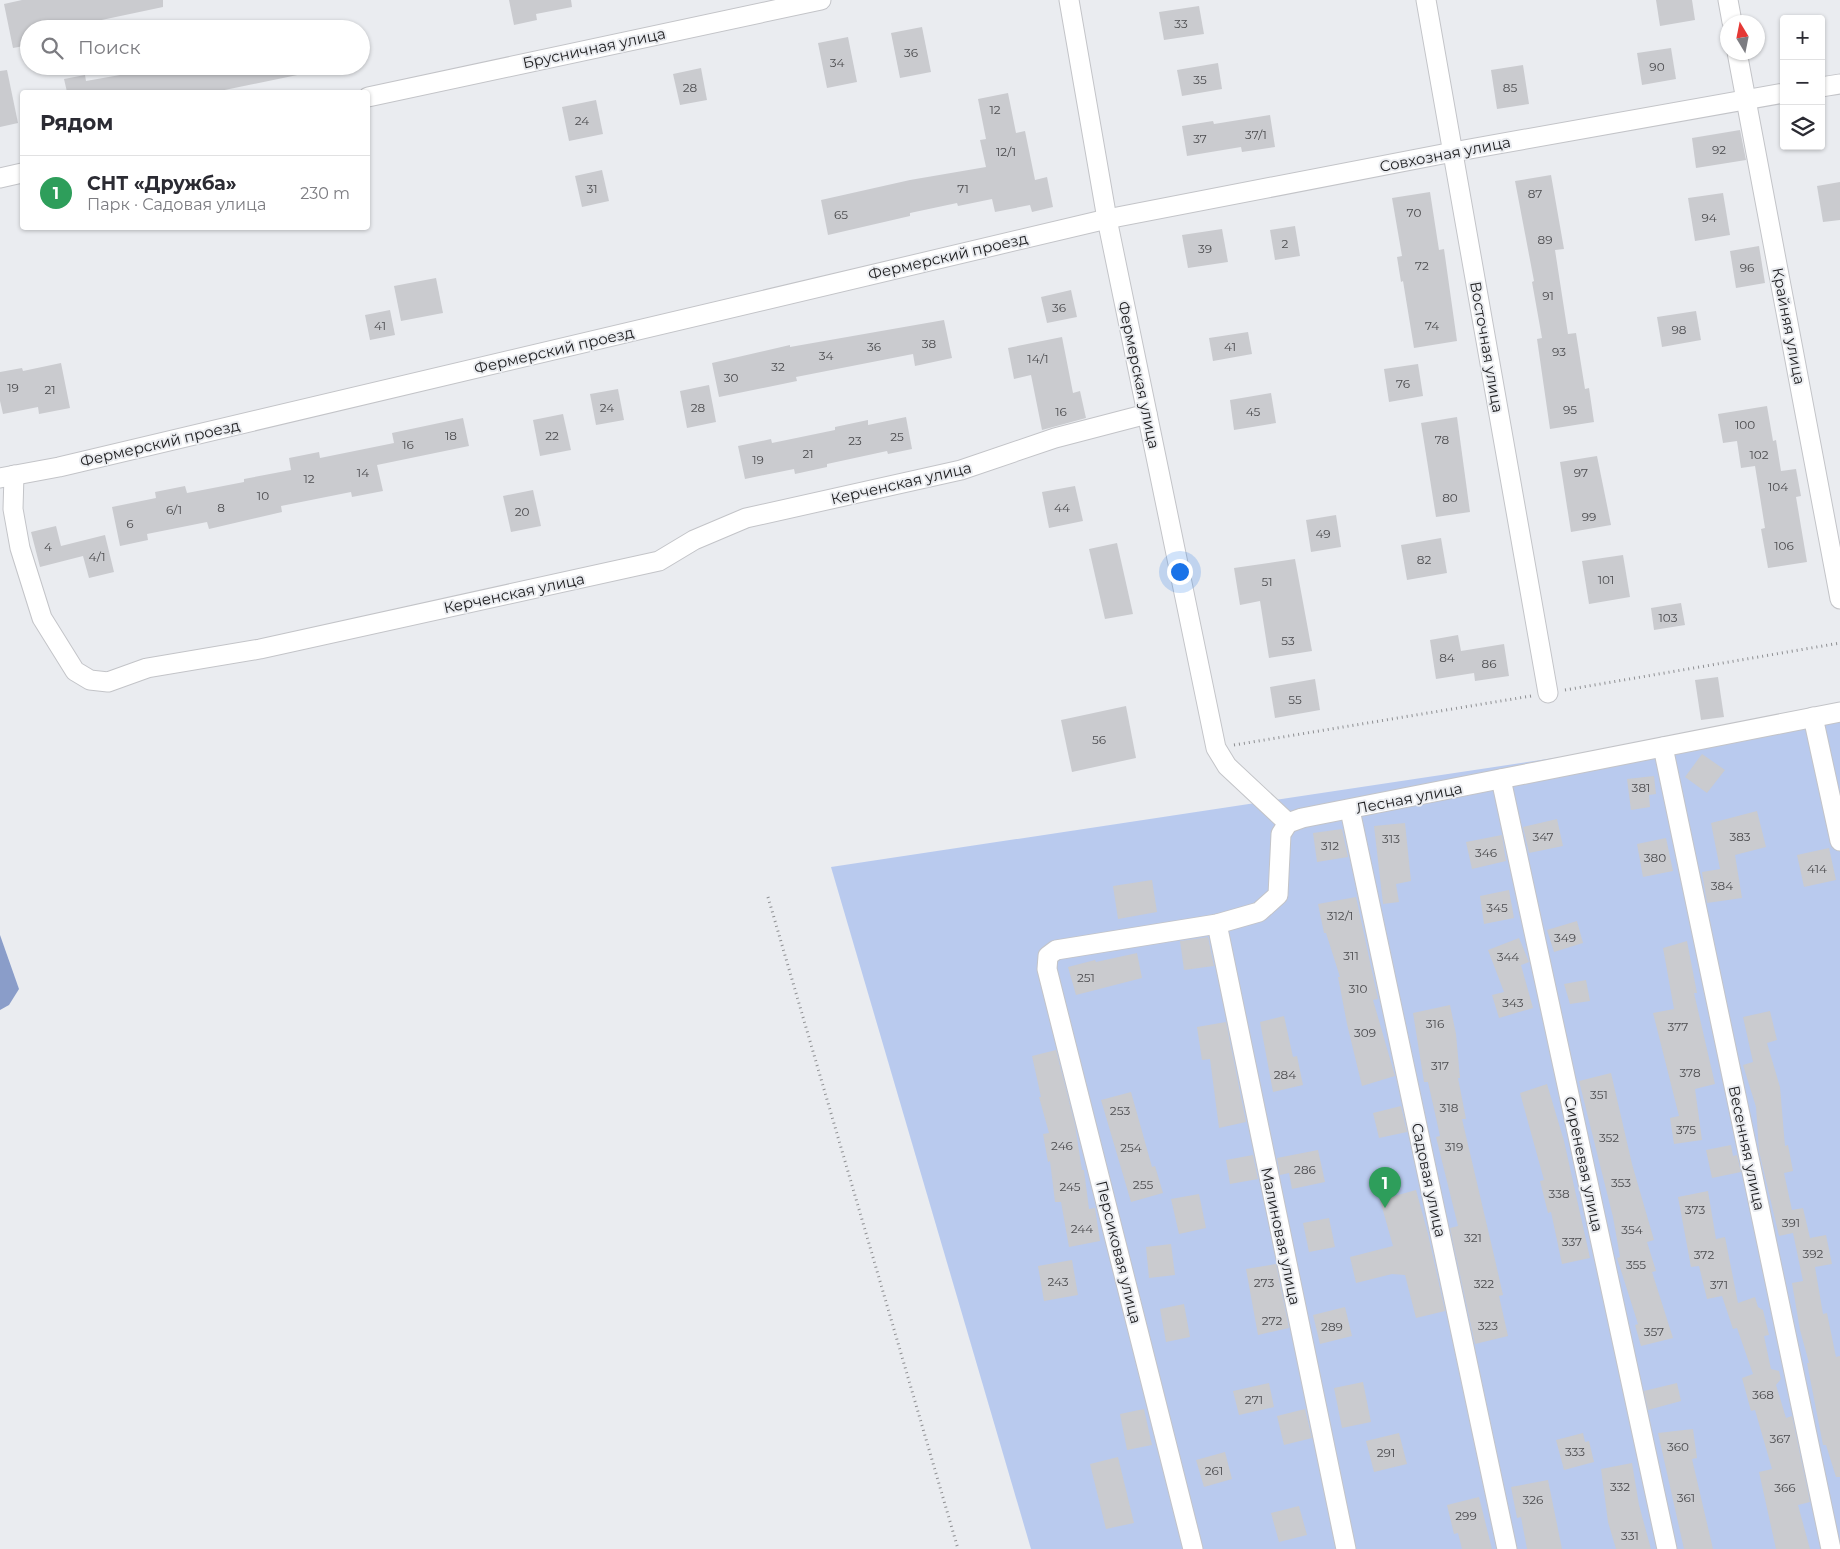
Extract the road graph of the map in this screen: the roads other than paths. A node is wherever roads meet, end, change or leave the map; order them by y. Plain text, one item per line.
1 (821, 0) edge
2 (1069, 0) edge
3 (1426, 0) edge
4 (1728, 0) edge
5 (1731, 15) edge
6 (1739, 60) edge
7 (1840, 84) edge
8 (1825, 86) edge
9 (1780, 94) edge
10 (370, 97) edge
11 (1746, 99) junction
12 (1453, 152) junction
13 (20, 173) edge
14 (0, 178) edge
15 (1107, 219) junction
16 (1147, 414) junction
17 (7, 477) edge
18 (1840, 599) edge
19 (1548, 693) dead end
20 (1840, 712) edge
21 (1813, 717) junction
22 (1663, 747) junction
23 (1501, 780) junction
24 (1350, 810) junction
25 (1288, 823) junction
26 (1840, 842) edge
27 (1217, 924) junction
28 (1194, 1549) edge
29 (1346, 1549) edge
30 (1507, 1549) edge
31 (1666, 1549) edge
32 (1831, 1549) edge

1 - 10 street, Брусничная улица
2 - 15 street, Фермерская улица
3 - 12 street, Восточная улица
4 - 5 street
6 - 11 street, Крайняя улица
7 - 8 street
9 - 11 street, Совхозная улица
11 - 12 street, Совхозная улица
11 - 18 street, Крайняя улица
12 - 15 street, Совхозная улица
12 - 19 street, Восточная улица
13 - 14 street
15 - 16 street, Фермерская улица
15 - 17 street, Фермерский проезд
16 - 17 street, Керченская улица
16 - 25 street, Фермерская улица
20 - 21 street, Лесная улица
21 - 22 street, Лесная улица
21 - 26 street
22 - 23 street, Лесная улица
22 - 32 street, Весенняя улица
23 - 24 street, Лесная улица
23 - 31 street, Сиреневая улица
24 - 25 street, Лесная улица
24 - 30 street, Садовая улица
25 - 27 street
27 - 28 street, Персиковая улица
27 - 29 street, Малиновая улица

